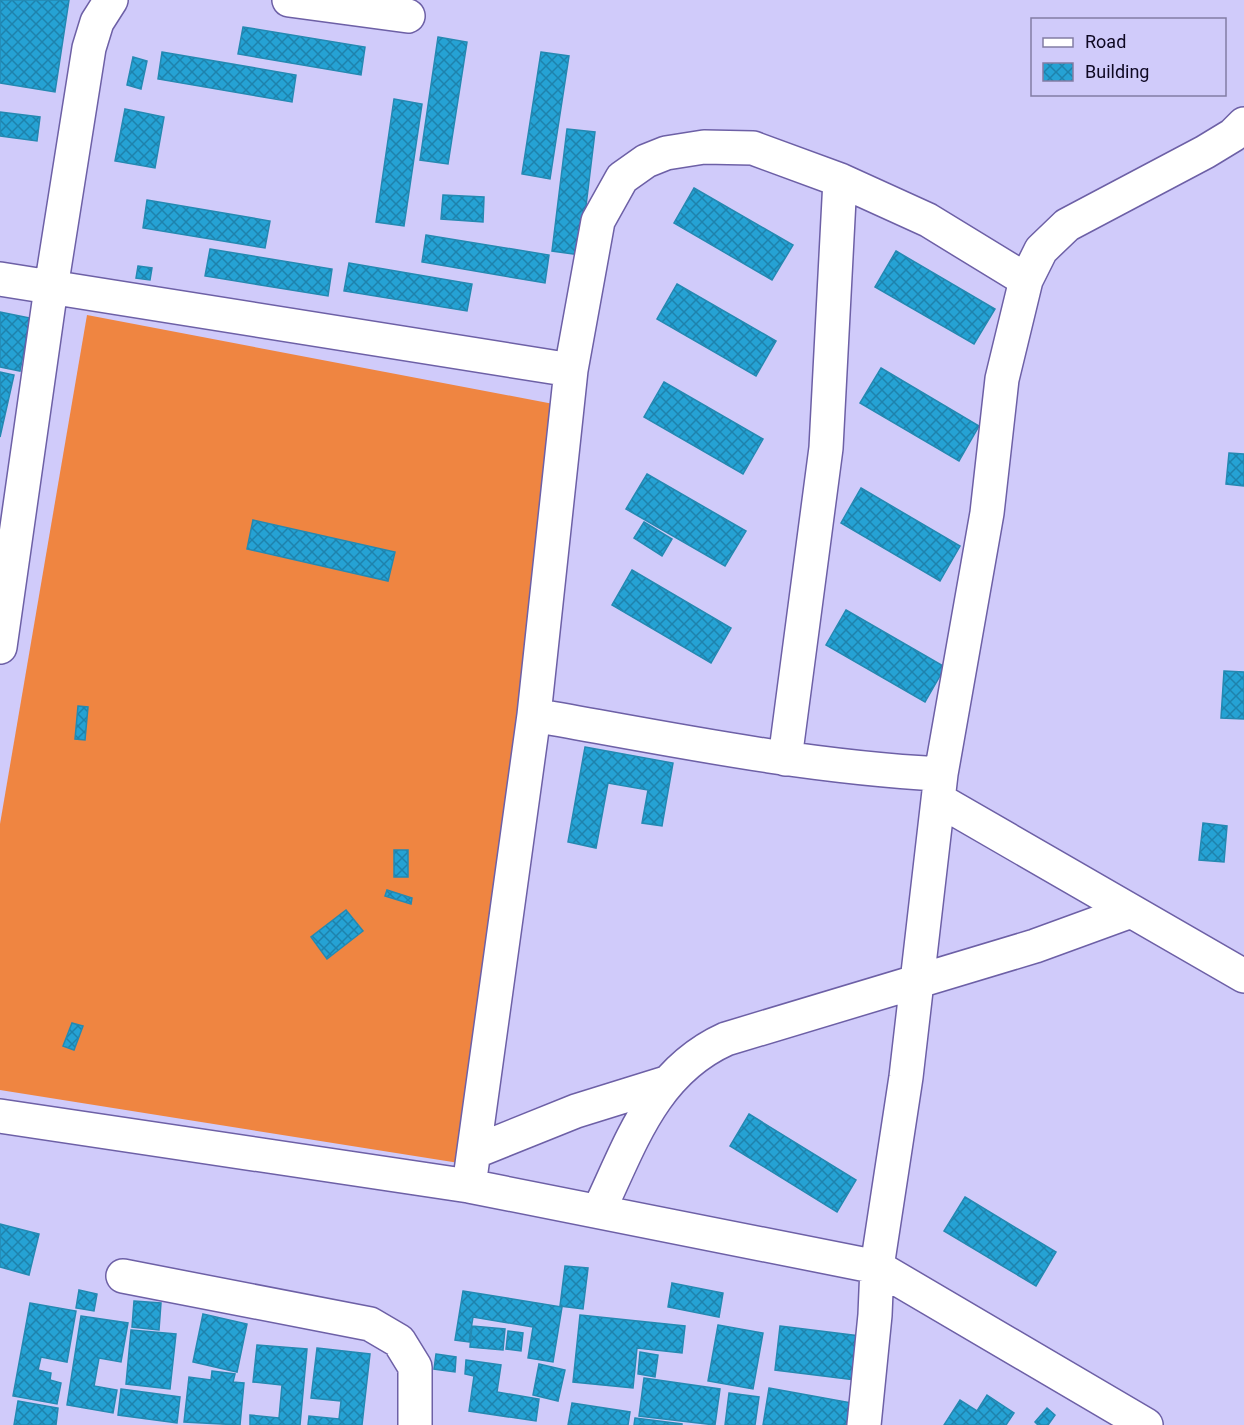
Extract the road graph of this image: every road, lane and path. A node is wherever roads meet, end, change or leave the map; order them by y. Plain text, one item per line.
1 (111, 0) edge
2 (289, 0) edge
3 (408, 16) dead end
4 (1244, 123) edge
5 (840, 180) junction
6 (0, 279) edge
7 (1026, 280) junction
8 (51, 288) junction
9 (571, 370) junction
10 (0, 647) edge
11 (534, 715) junction
12 (785, 759) junction
13 (940, 787) junction
14 (1131, 911) junction
15 (1244, 975) edge
16 (918, 981) junction
17 (666, 1083) junction
18 (0, 1116) edge
19 (474, 1152) junction
20 (470, 1186) junction
21 (599, 1210) junction
22 (877, 1267) junction
23 (123, 1276) dead end
24 (415, 1425) edge
25 (864, 1425) edge
26 (1146, 1425) edge

1 - 8 street
2 - 3 street
4 - 7 street
5 - 7 street
5 - 9 street
5 - 12 street
6 - 8 street
7 - 13 street
8 - 9 street
8 - 10 street
9 - 11 street
11 - 12 street
11 - 19 street
12 - 13 street
13 - 14 street
13 - 16 street
14 - 15 street
14 - 16 street
16 - 17 street
16 - 22 street
17 - 19 street
17 - 21 street
18 - 20 street
19 - 20 street
20 - 21 street
21 - 22 street
22 - 25 street
22 - 26 street
23 - 24 street

